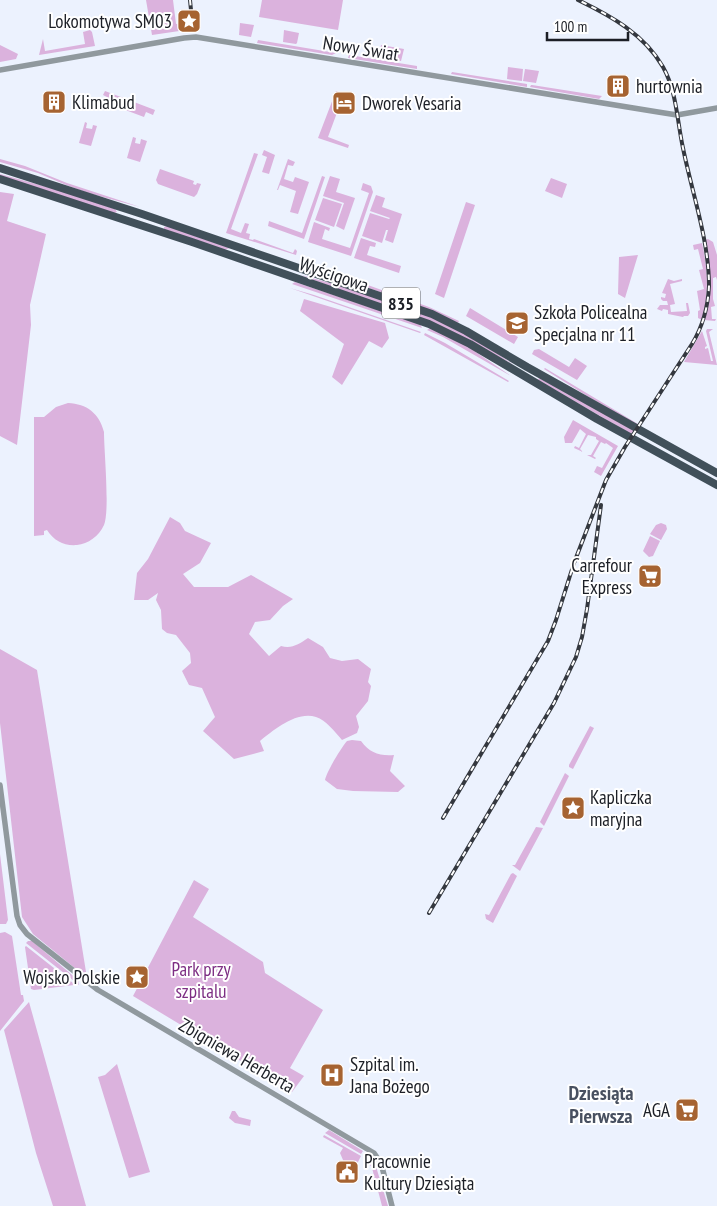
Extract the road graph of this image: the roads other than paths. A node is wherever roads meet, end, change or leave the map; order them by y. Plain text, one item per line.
1 (0, 70) edge
2 (717, 108) edge
3 (0, 168) edge
4 (0, 179) edge
5 (717, 473) edge
6 (717, 485) edge
7 (0, 785) edge
8 (392, 1206) edge

1 - 2 street, Nowy Świat
3 - 5 main road, Wyścigowa / 835
4 - 6 main road, Wyścigowa / 835
7 - 8 street, Zbigniewa Herberta

